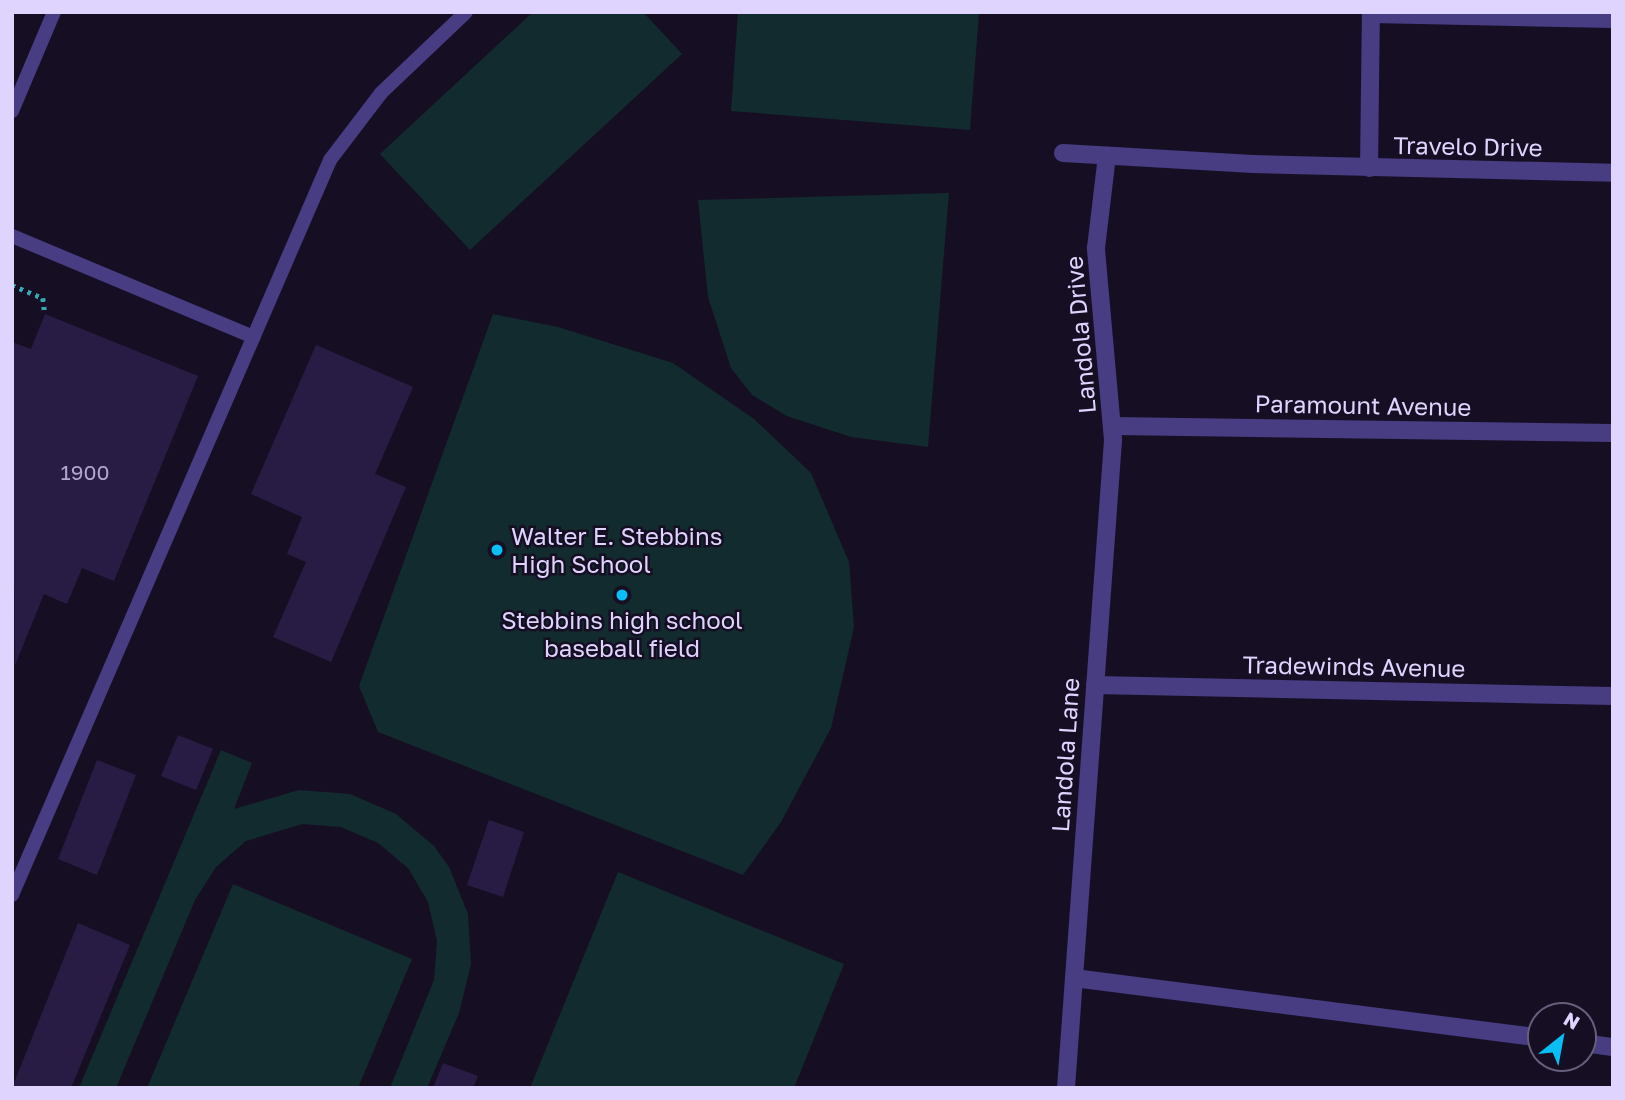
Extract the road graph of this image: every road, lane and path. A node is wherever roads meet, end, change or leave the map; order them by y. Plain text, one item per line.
1 (54, 12) edge
2 (466, 12) edge
3 (1371, 13) edge
4 (1613, 19) edge
5 (12, 111) edge
6 (1063, 153) dead end
7 (1107, 156) junction
8 (1369, 168) junction
9 (1613, 173) edge
10 (12, 236) edge
11 (12, 285) edge
12 (45, 314) dead end
13 (254, 337) junction
14 (1113, 426) junction
15 (1613, 433) edge
16 (1095, 685) junction
17 (1613, 696) edge
18 (12, 895) edge
19 (1074, 978) junction
20 (1527, 1036) edge
21 (1066, 1088) edge

1 - 5 lane
2 - 13 lane
3 - 4 street
3 - 8 street
6 - 7 street
7 - 8 street
7 - 14 street, Landola Drive
8 - 9 street, Travelo Drive
10 - 13 lane
11 - 12 path
13 - 18 lane
14 - 15 street, Paramount Avenue
14 - 16 street, Landola Lane
16 - 17 street, Tradewinds Avenue
16 - 19 street, Landola Lane
19 - 20 street
19 - 21 street, Landola Lane

